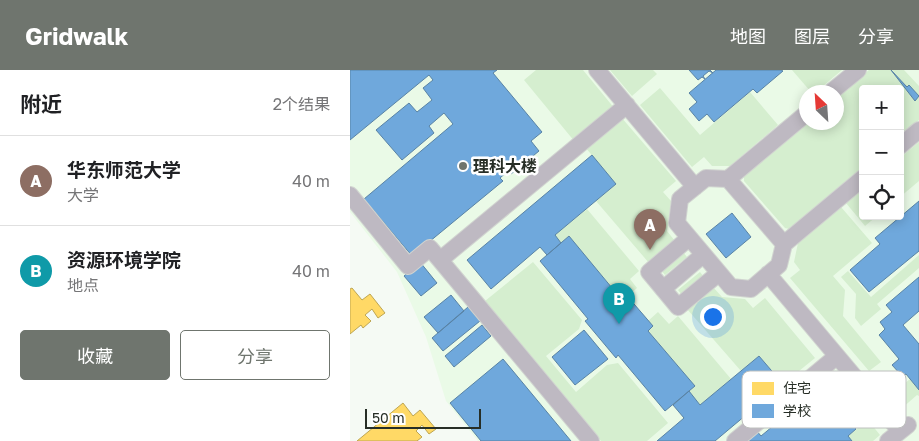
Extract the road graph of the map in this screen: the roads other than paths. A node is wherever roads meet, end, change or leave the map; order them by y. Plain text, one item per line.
1 (598, 70) edge
2 (858, 70) edge
3 (840, 85) edge
4 (627, 106) junction
5 (799, 119) edge
6 (919, 130) edge
7 (904, 143) edge
8 (728, 179) junction
9 (859, 181) edge
10 (695, 186) junction
11 (350, 195) edge
12 (689, 238) junction
13 (784, 244) junction
14 (703, 255) junction
15 (440, 260) junction
16 (719, 273) junction
17 (768, 274) junction
18 (663, 288) junction
19 (837, 356) junction
20 (819, 371) edge
21 (849, 371) edge
22 (751, 428) edge
23 (591, 441) edge
24 (735, 441) edge

1 - 4 lane
2 - 3 lane
4 - 10 lane
4 - 15 lane
5 - 8 lane
6 - 7 lane
8 - 10 lane
8 - 13 lane
9 - 13 lane
10 - 12 lane
11 - 15 lane
12 - 14 lane
12 - 18 lane
13 - 17 lane
14 - 16 lane
14 - 18 lane
15 - 23 lane
16 - 17 lane
16 - 18 lane
17 - 19 lane
19 - 20 lane
19 - 21 lane
22 - 24 lane

